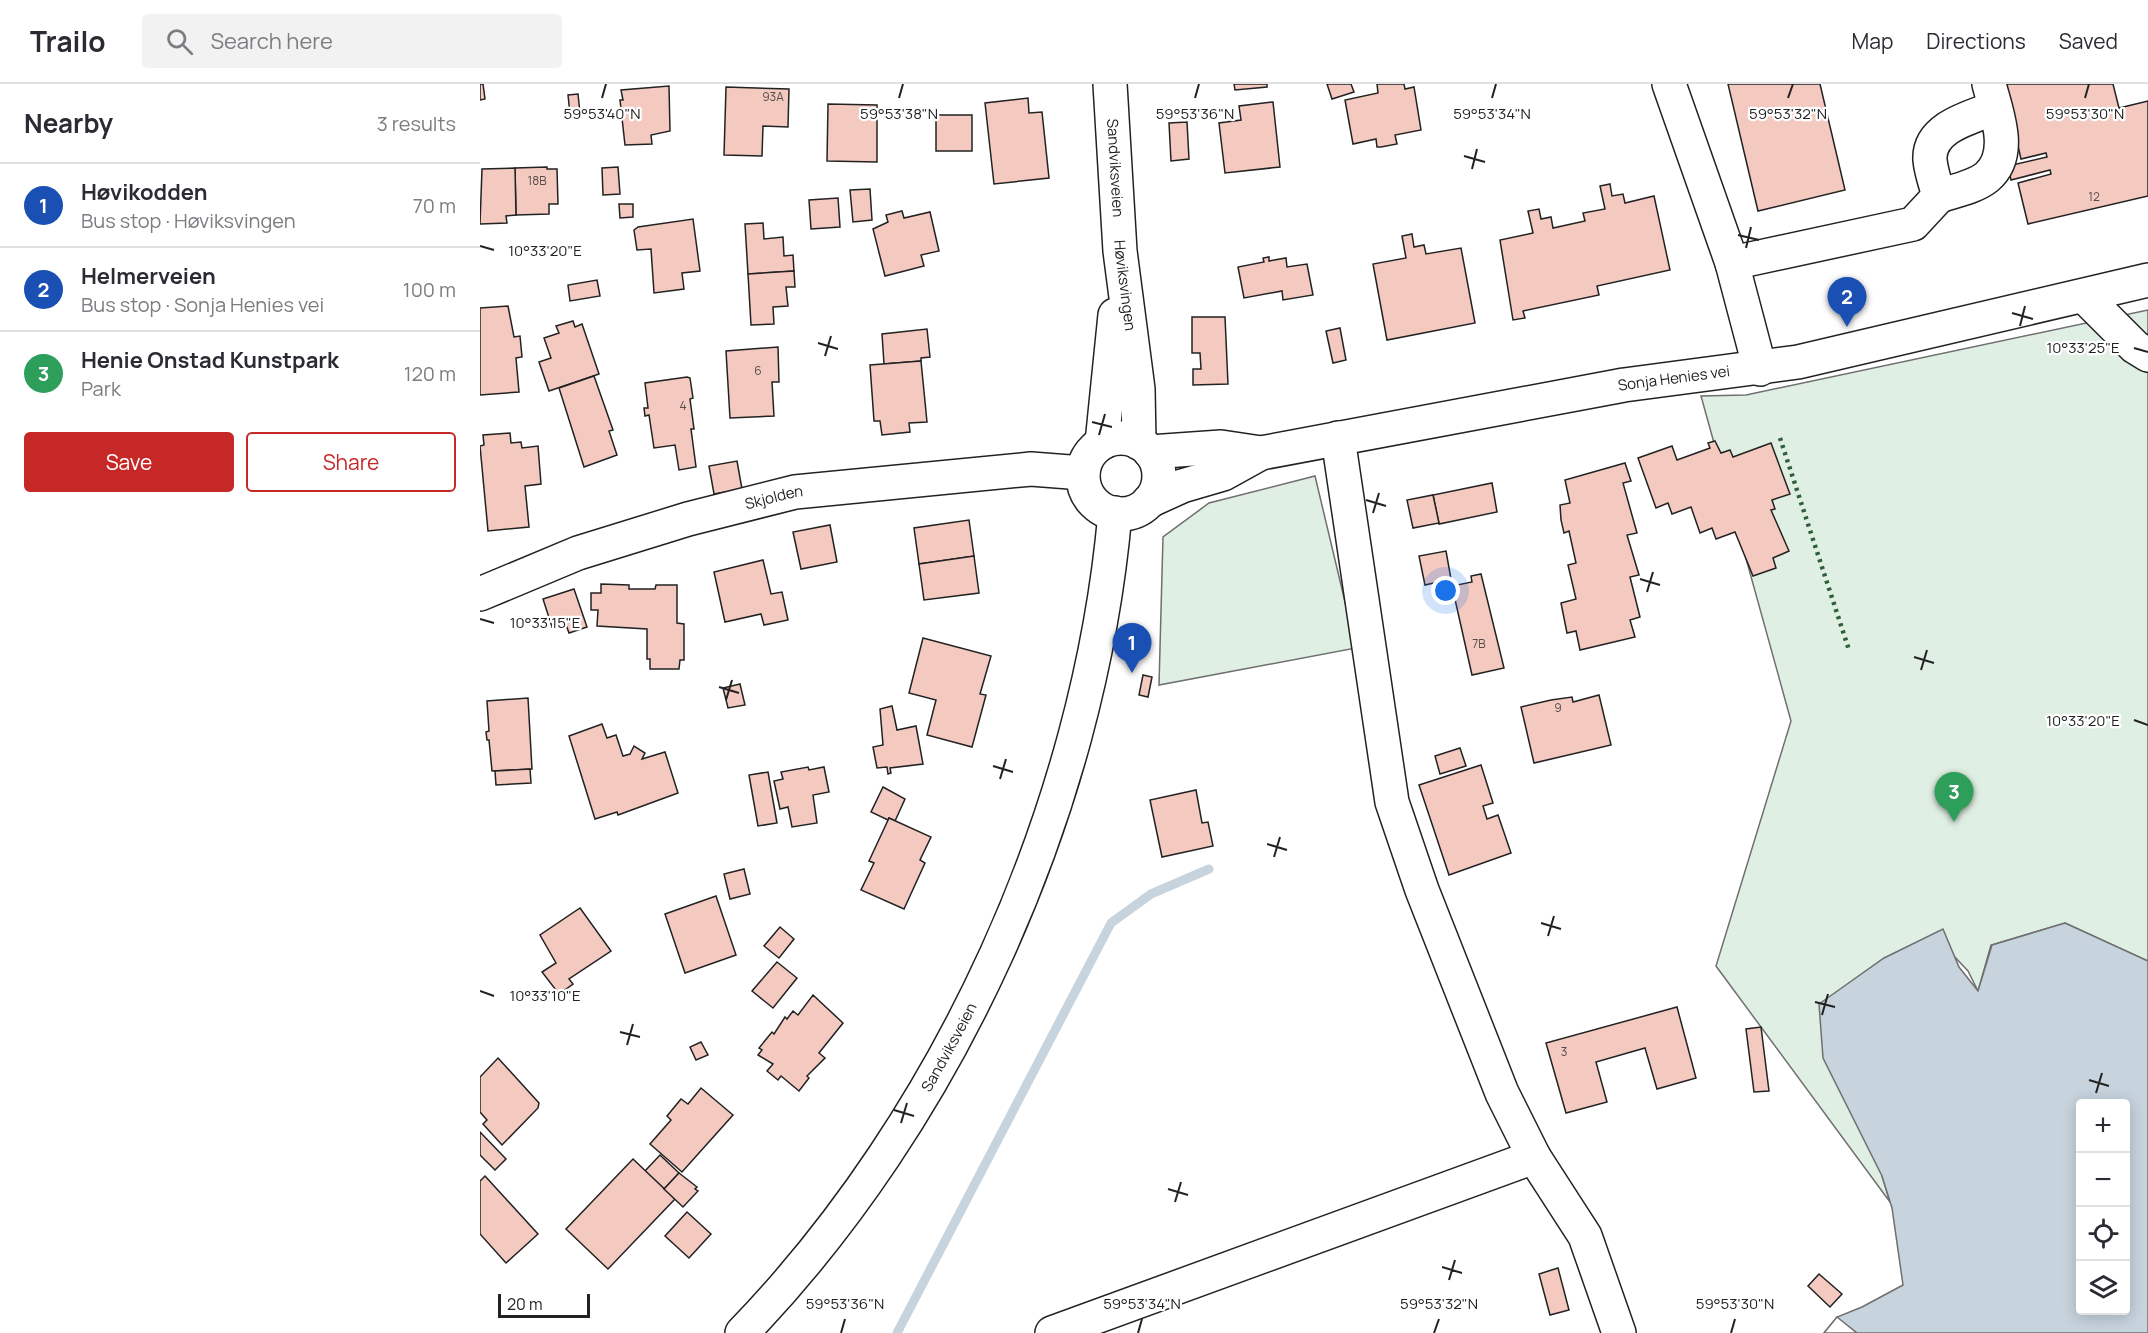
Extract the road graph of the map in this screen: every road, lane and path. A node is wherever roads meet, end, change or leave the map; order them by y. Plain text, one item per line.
1 (1110, 84) edge
2 (1669, 84) edge
3 (1992, 96) edge
4 (1939, 196) junction
5 (1120, 251) junction
6 (1732, 263) junction
7 (2148, 280) edge
8 (2084, 296) junction
9 (2148, 355) edge
10 (1760, 369) junction
11 (1338, 438) junction
12 (1102, 443) junction
13 (1144, 447) junction
14 (1261, 453) junction
15 (1083, 473) junction
16 (1149, 501) junction
17 (1115, 513) junction
18 (480, 594) edge
19 (1534, 1157) junction
20 (742, 1333) edge
21 (1052, 1333) edge
22 (1619, 1333) edge

1 - 5 street, Sandviksveien
2 - 6 street
3 - 4 street
3 - 4 street
4 - 6 street
5 - 12 street, Høviksvingen
5 - 13 street, Høviksvingen
6 - 10 street
7 - 8 street, Sonja Henies vei
8 - 9 street
8 - 10 street, Sonja Henies vei
10 - 11 street, Sonja Henies vei
11 - 14 street, Sonja Henies vei
11 - 19 street
12 - 13 street
12 - 15 street
13 - 14 street, Sonja Henies vei
13 - 16 street
14 - 16 street, Sonja Henies vei
15 - 17 street
15 - 18 street, Skjolden
16 - 17 street
17 - 20 street, Sandviksveien
19 - 21 street
19 - 22 street

